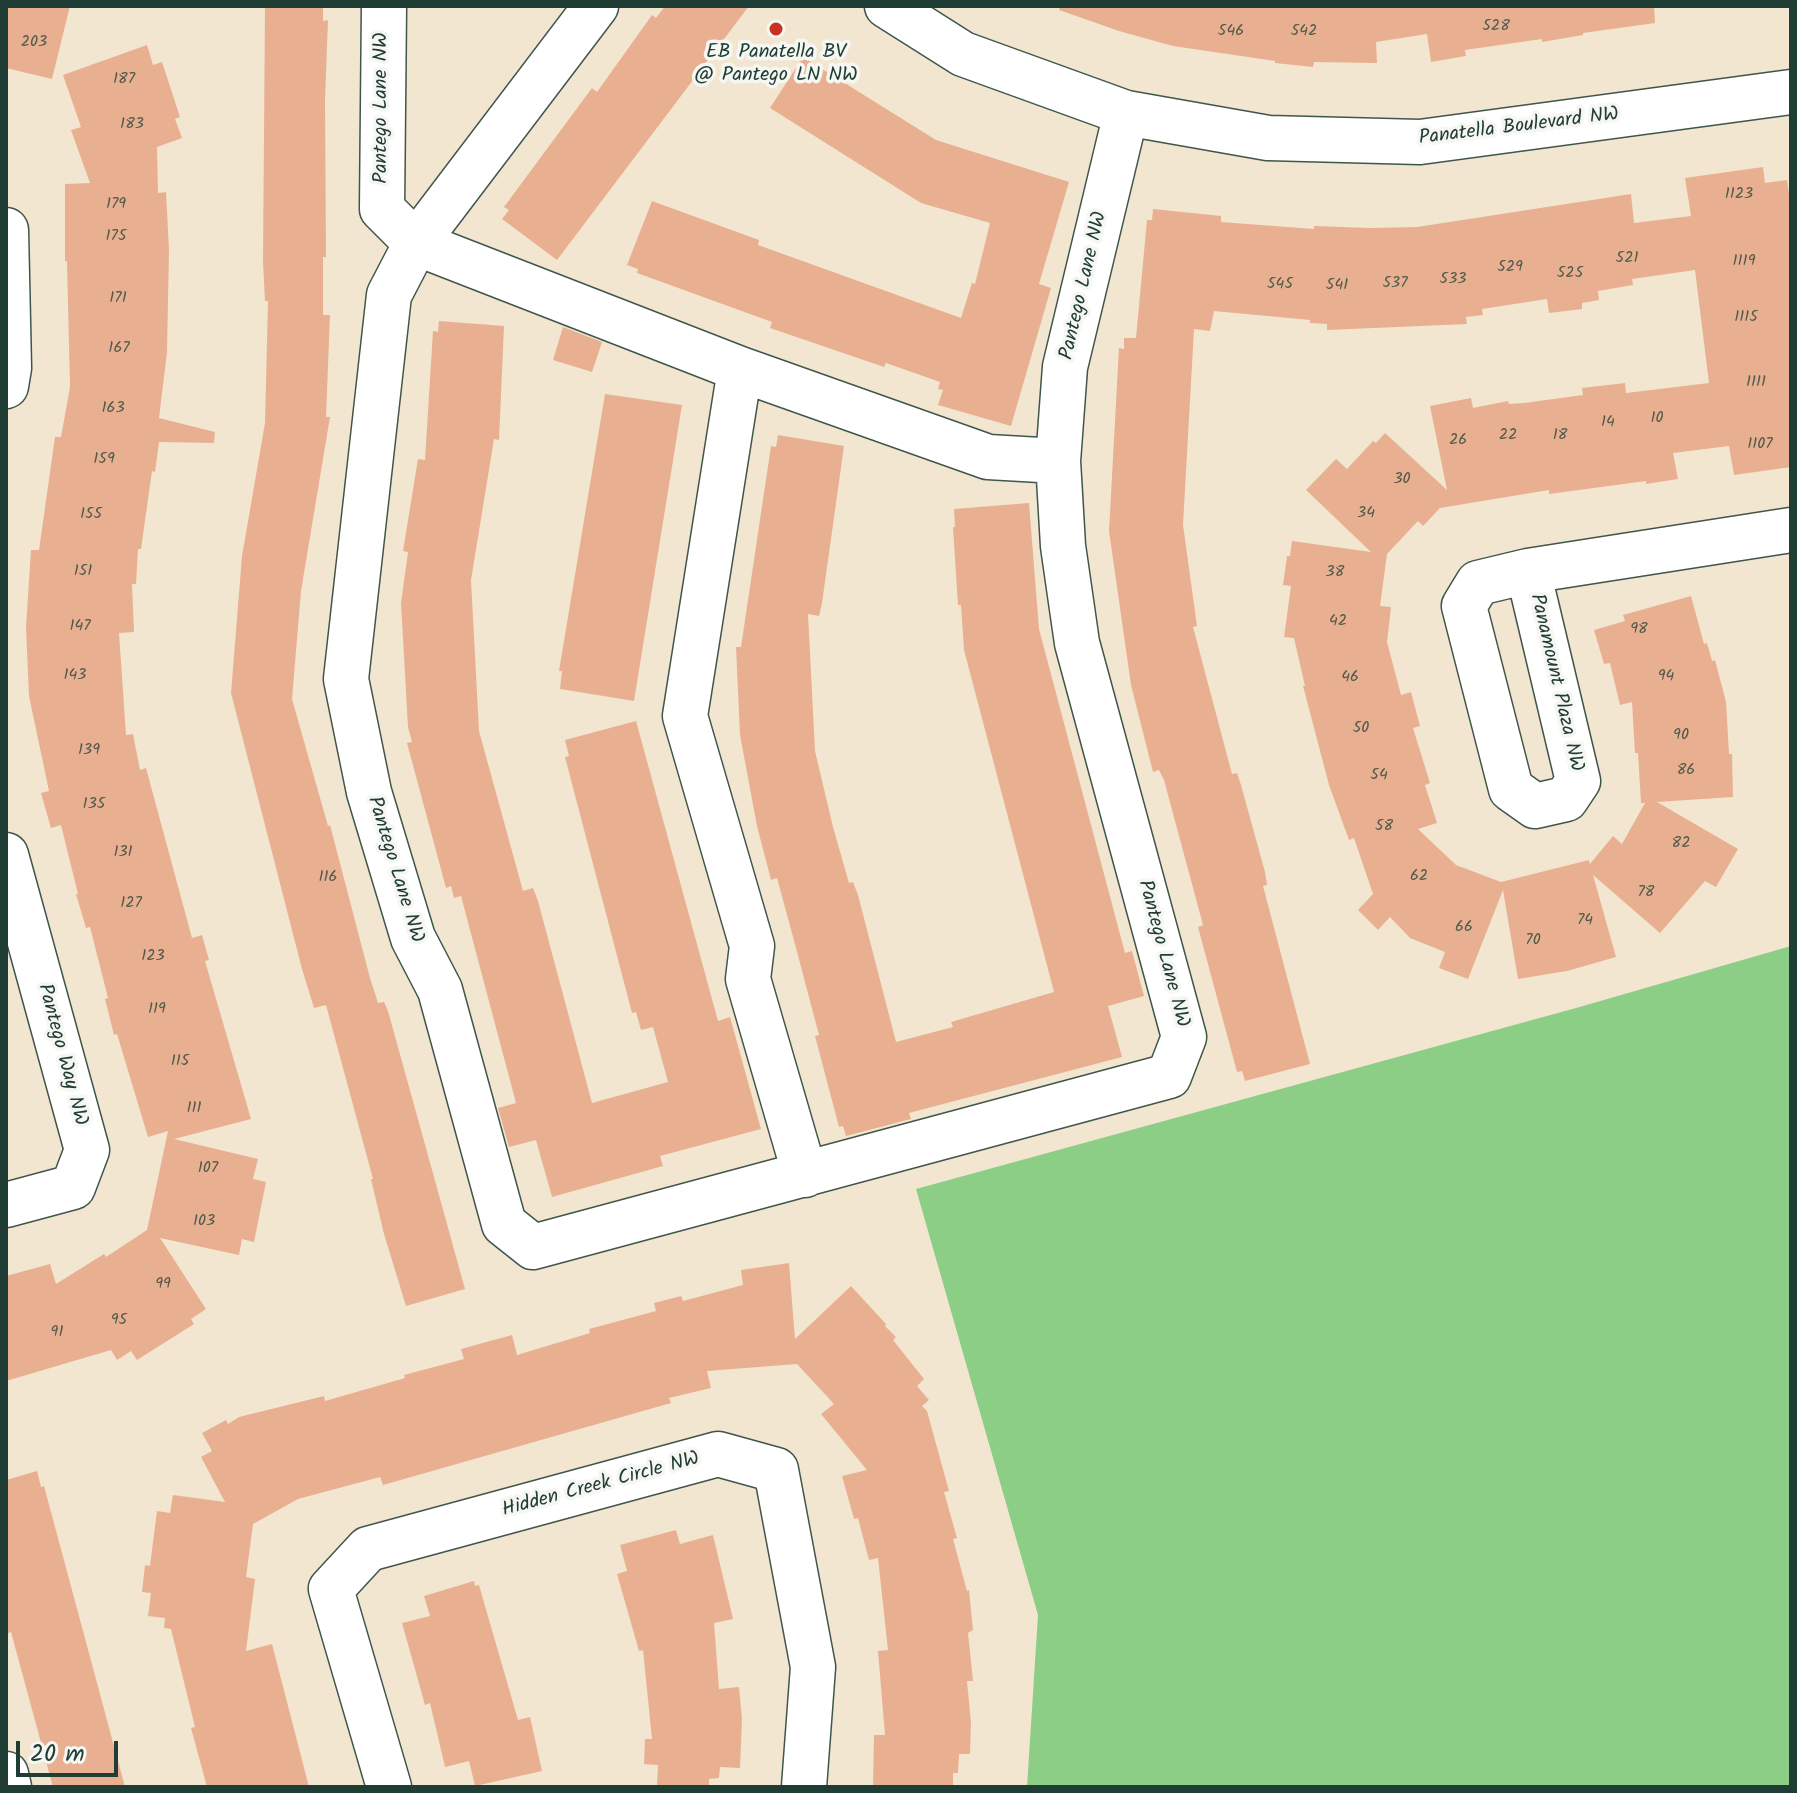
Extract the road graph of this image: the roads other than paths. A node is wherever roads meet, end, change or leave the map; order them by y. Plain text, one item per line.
1 (384, 6) edge
2 (596, 6) edge
3 (887, 6) edge
4 (1791, 92) edge
5 (1126, 113) junction
6 (6, 230) edge
7 (416, 243) junction
8 (727, 364) junction
9 (6, 386) edge
10 (1058, 461) junction
11 (1791, 530) edge
12 (1528, 571) junction
13 (6, 855) edge
14 (805, 1175) junction
15 (6, 1205) edge
16 (6, 1774) edge
17 (9, 1787) edge
18 (389, 1787) edge
19 (804, 1787) edge

1 - 7 street, Pantego Lane NW
2 - 7 street, Pantego Lane NW
3 - 5 street, Panatella Boulevard NW
4 - 5 street, Panatella Boulevard NW
5 - 10 street, Pantego Lane NW
6 - 9 street
7 - 8 street, Pantego Lane NW
7 - 14 street, Pantego Lane NW
8 - 10 street, Pantego Lane NW
8 - 14 street
10 - 14 street, Pantego Lane NW
11 - 12 street, Panamount Plaza NW
12 - 12 street, Panamount Plaza NW
13 - 15 street, Pantego Way NW
16 - 17 street
18 - 19 street, Hidden Creek Circle NW

